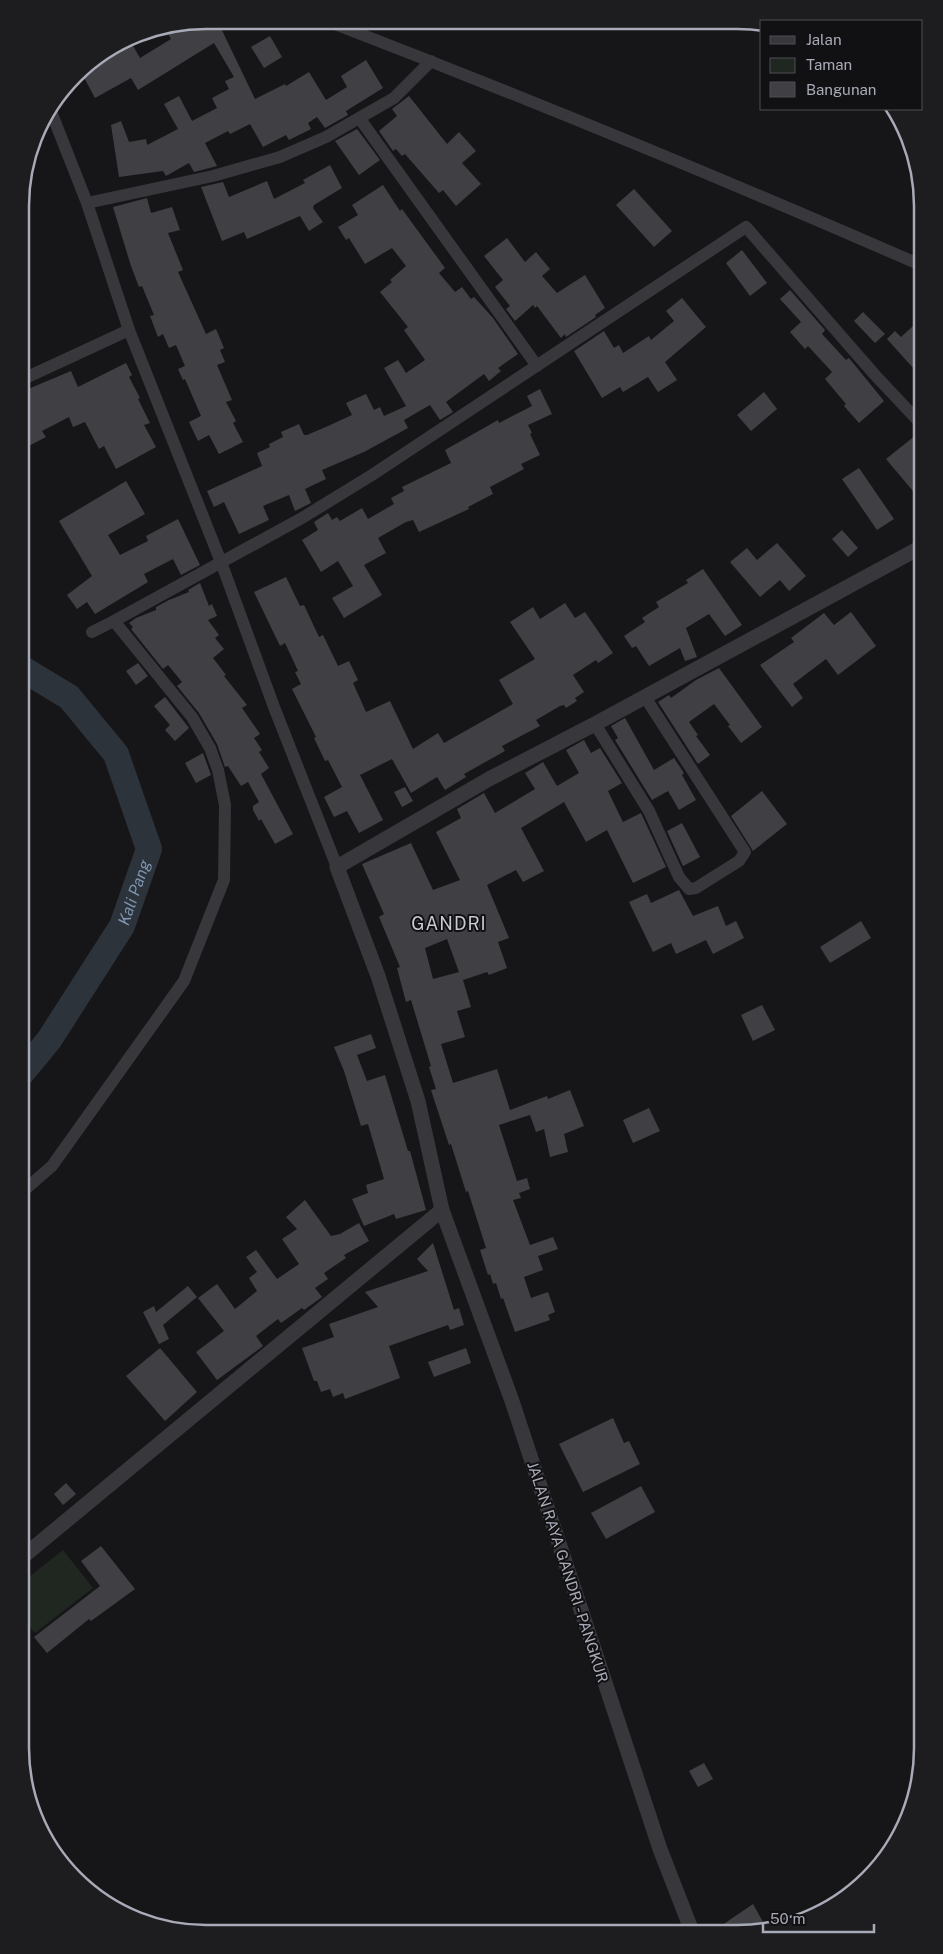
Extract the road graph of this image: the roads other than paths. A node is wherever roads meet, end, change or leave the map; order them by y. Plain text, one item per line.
1 (348, 29) edge
2 (431, 61) junction
3 (53, 116) edge
4 (360, 119) junction
5 (88, 203) junction
6 (914, 262) edge
7 (129, 330) junction
8 (537, 366) junction
9 (29, 376) edge
10 (914, 416) edge
11 (914, 551) edge
12 (221, 562) junction
13 (114, 621) junction
14 (92, 632) dead end
15 (645, 697) junction
16 (595, 724) junction
17 (337, 867) junction
18 (29, 1185) edge
19 (442, 1210) junction
20 (29, 1553) edge
21 (690, 1925) edge

1 - 2 street
2 - 4 street
2 - 6 street
3 - 5 street
4 - 5 street
4 - 8 street
5 - 7 street
7 - 9 street
7 - 12 street
8 - 10 street
8 - 12 street
11 - 15 street
12 - 13 street
12 - 17 street
13 - 14 street
13 - 18 street
15 - 16 street
15 - 16 street
16 - 17 street
17 - 19 street, JALAN RAYA GANDRI - PANGKUR
19 - 20 street
19 - 21 street, JALAN RAYA GANDRI - PANGKUR

